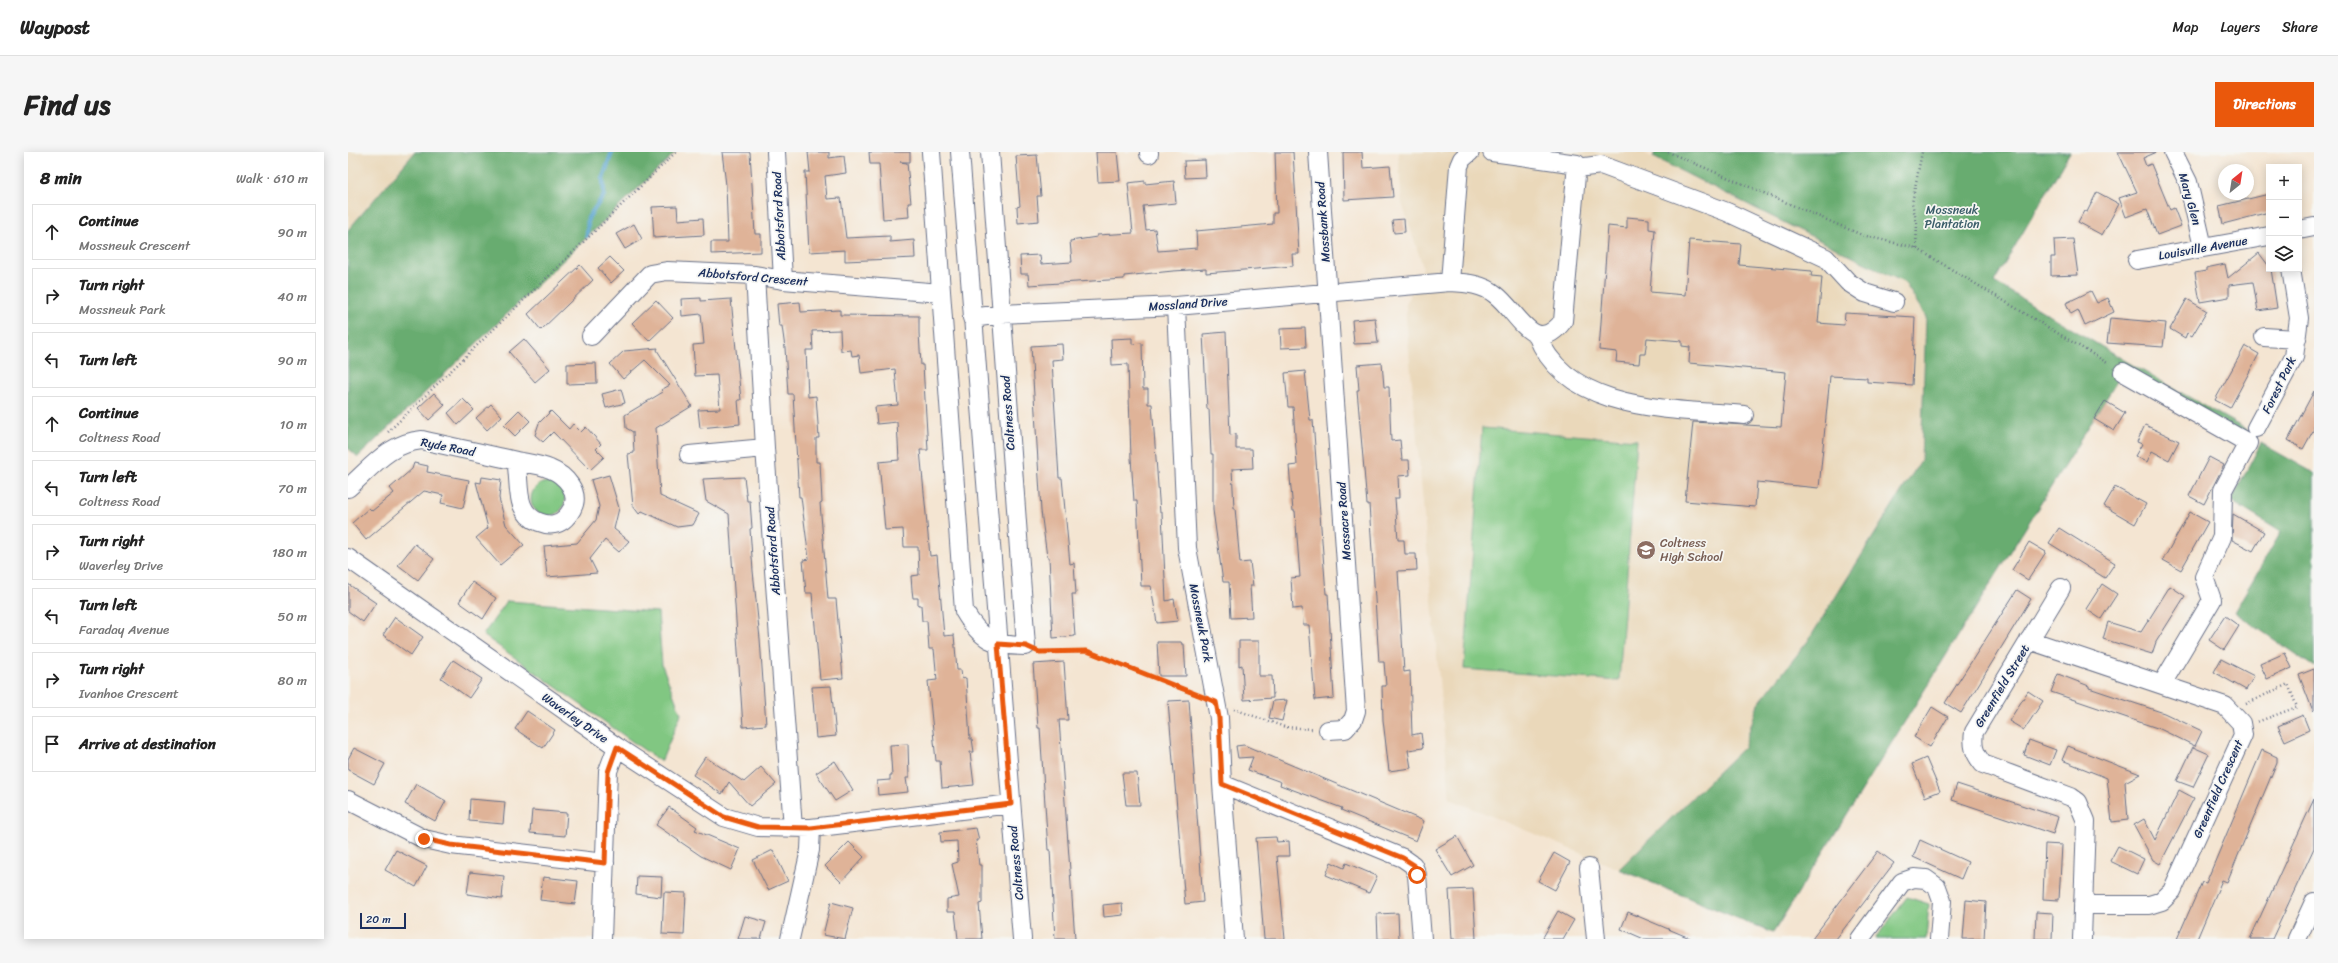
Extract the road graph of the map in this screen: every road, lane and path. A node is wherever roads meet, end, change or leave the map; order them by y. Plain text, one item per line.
1 (676, 152) edge
2 (776, 152) edge
3 (931, 152) edge
4 (960, 152) edge
5 (990, 152) edge
6 (1318, 152) edge
7 (1470, 152) edge
8 (1492, 152) edge
9 (1668, 152) edge
10 (1922, 152) edge
11 (2173, 152) edge
12 (1577, 168) junction
13 (2314, 227) edge
14 (2302, 229) edge
15 (2266, 236) edge
16 (2203, 247) junction
17 (1916, 248) junction
18 (2137, 260) dead end
19 (2291, 272) edge
20 (755, 275) junction
21 (783, 280) junction
22 (1450, 282) junction
23 (941, 293) junction
24 (1328, 293) junction
25 (1894, 302) dead end
26 (1176, 306) junction
27 (1001, 314) junction
28 (972, 318) junction
29 (1537, 335) junction
30 (591, 336) dead end
31 (2264, 337) dead end
32 (2297, 339) junction
33 (2123, 372) joint
34 (1744, 415) dead end
35 (2256, 428) dead end
36 (383, 438) dead end
37 (765, 448) junction
38 (689, 455) dead end
39 (516, 461) dead end
40 (348, 488) edge
41 (348, 558) edge
42 (2061, 588) dead end
43 (2029, 640) junction
44 (998, 644) junction
45 (1026, 646) junction
46 (2162, 684) junction
47 (1216, 702) junction
48 (2231, 712) junction
49 (2242, 728) junction
50 (1328, 730) joint
51 (617, 747) junction
52 (1222, 784) junction
53 (348, 800) edge
54 (1011, 804) junction
55 (793, 828) junction
56 (811, 828) junction
57 (605, 863) junction
58 (1590, 868) dead end
59 (2314, 902) edge
60 (2083, 905) junction
61 (602, 939) edge
62 (790, 939) edge
63 (1022, 939) edge
64 (1234, 939) edge
65 (1422, 939) edge
66 (1596, 939) edge
67 (1860, 939) edge
68 (1939, 939) edge
69 (2082, 939) edge
70 (2297, 939) edge

1 - 36 path
2 - 21 street, Abbotsford Road
3 - 23 street
4 - 28 street, Coltness Road
5 - 27 street, Coltness Road
6 - 24 street, Mossbank Road
7 - 22 street
8 - 12 street
9 - 17 path
10 - 17 path
11 - 16 street, Mary Glen
12 - 25 street
12 - 29 street
13 - 14 street
15 - 16 street, Louisville Avenue
16 - 18 street, Louisville Avenue
17 - 33 path
19 - 32 street, Forest Park
20 - 21 street, Abbotsford Crescent
20 - 30 street, Abbotsford Crescent
20 - 37 street, Abbotsford Road
21 - 23 street, Abbotsford Crescent
22 - 24 street, Mossland Drive
22 - 29 street, Mossland Drive
23 - 44 street
24 - 26 street, Mossland Drive
24 - 50 street, Mossacre Road
26 - 27 street, Mossland Drive
26 - 47 street, Mossneuk Park
27 - 28 street, Mossland Drive
27 - 45 street, Coltness Road
28 - 44 street, Coltness Road
29 - 34 street
31 - 32 street
32 - 35 street, Forest Park
33 - 46 street
37 - 38 street
37 - 55 street, Abbotsford Road
39 - 40 street, Ryde Road
41 - 51 street, Waverley Drive
42 - 43 street, Greenfield Street
43 - 46 street, Greenfield Crescent
43 - 60 street, Greenfield Street
44 - 45 street
44 - 54 street, Coltness Road
45 - 47 path
46 - 48 street, Greenfield Crescent
47 - 50 path
47 - 52 street, Mossneuk Park
48 - 49 street, Greenfield Crescent
48 - 49 path
49 - 60 street, Greenfield Crescent
51 - 55 street, Waverley Drive
51 - 57 street
52 - 64 street, Mossneuk Park
52 - 65 street
53 - 57 street
54 - 56 street, Waverley Drive
54 - 63 street, Coltness Road
55 - 56 street, Waverley Drive
56 - 62 street
57 - 61 street
58 - 66 street
59 - 70 street
60 - 69 street, Greenfield Street
67 - 68 street

